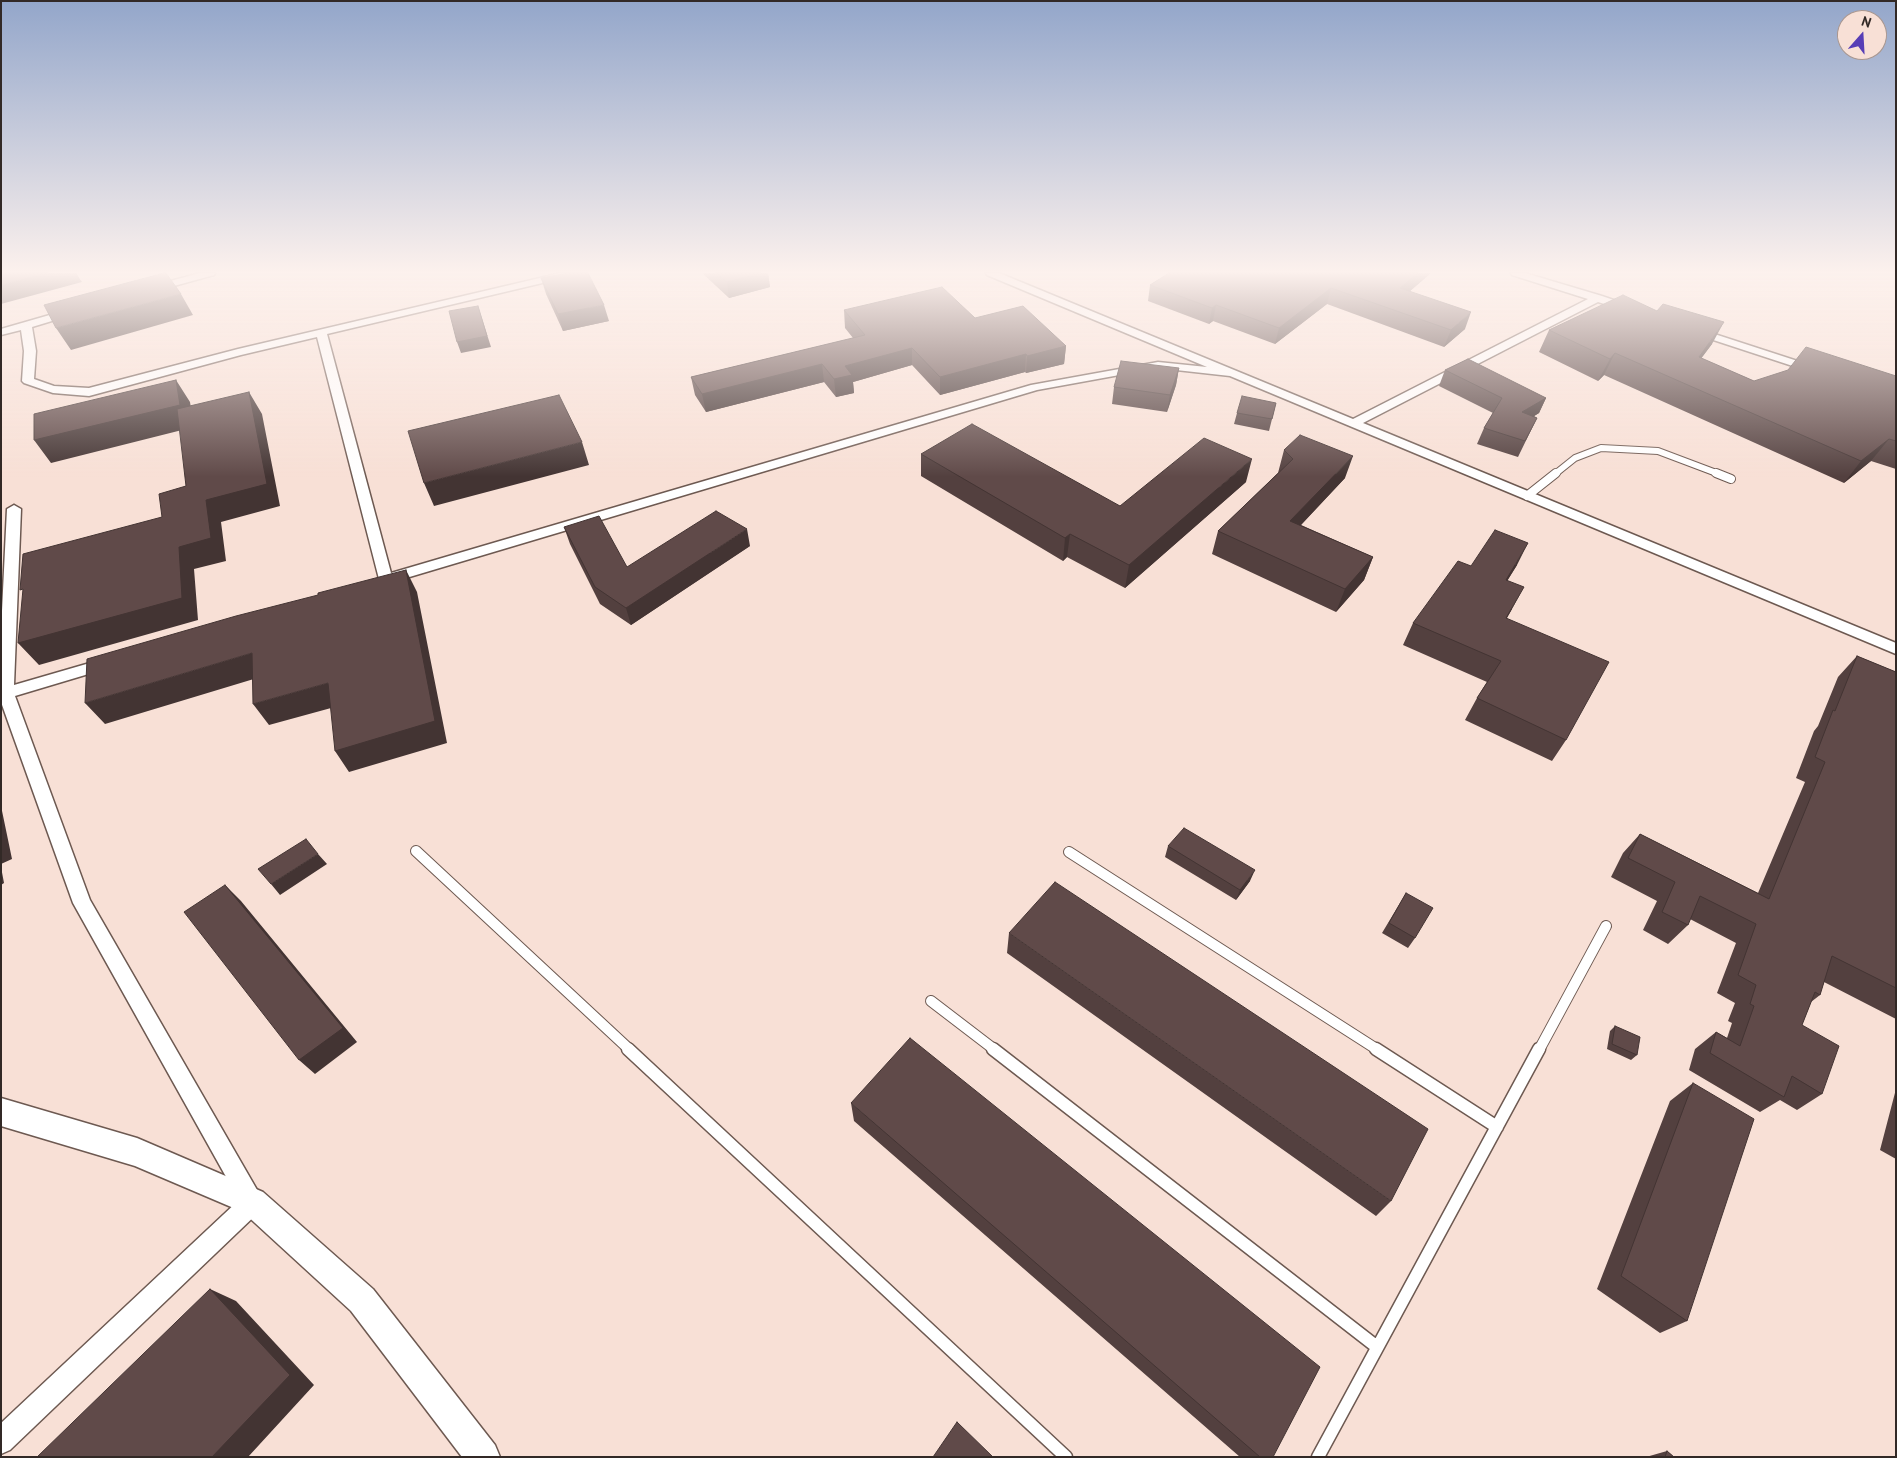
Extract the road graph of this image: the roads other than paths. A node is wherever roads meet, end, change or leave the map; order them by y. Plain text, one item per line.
1 (28, 341) edge
2 (283, 341) edge
3 (323, 341) edge
4 (1154, 341) edge
5 (1514, 341) edge
6 (1727, 341) edge
7 (1821, 372) edge
8 (1230, 373) junction
9 (1352, 424) junction
10 (1731, 479) dead end
11 (1527, 496) junction
12 (14, 508) dead end
13 (1896, 649) edge
14 (120, 659) edge
15 (4, 694) edge
16 (416, 851) dead end
17 (1069, 852) dead end
18 (1606, 926) dead end
19 (931, 1001) dead end
20 (1, 1112) edge
21 (1497, 1127) junction
22 (253, 1202) junction
23 (1377, 1346) junction
24 (1, 1441) edge
25 (483, 1457) edge
26 (1066, 1457) edge
27 (1318, 1457) edge

1 - 2 street
3 - 8 street
4 - 8 street
5 - 9 street
6 - 7 street
8 - 9 street
9 - 11 street
10 - 11 lane
11 - 13 street
12 - 15 street
14 - 15 street
15 - 22 street
16 - 26 lane
17 - 21 lane
18 - 21 lane
19 - 23 lane
20 - 22 street
21 - 23 lane
22 - 24 street
22 - 25 street
23 - 27 lane

